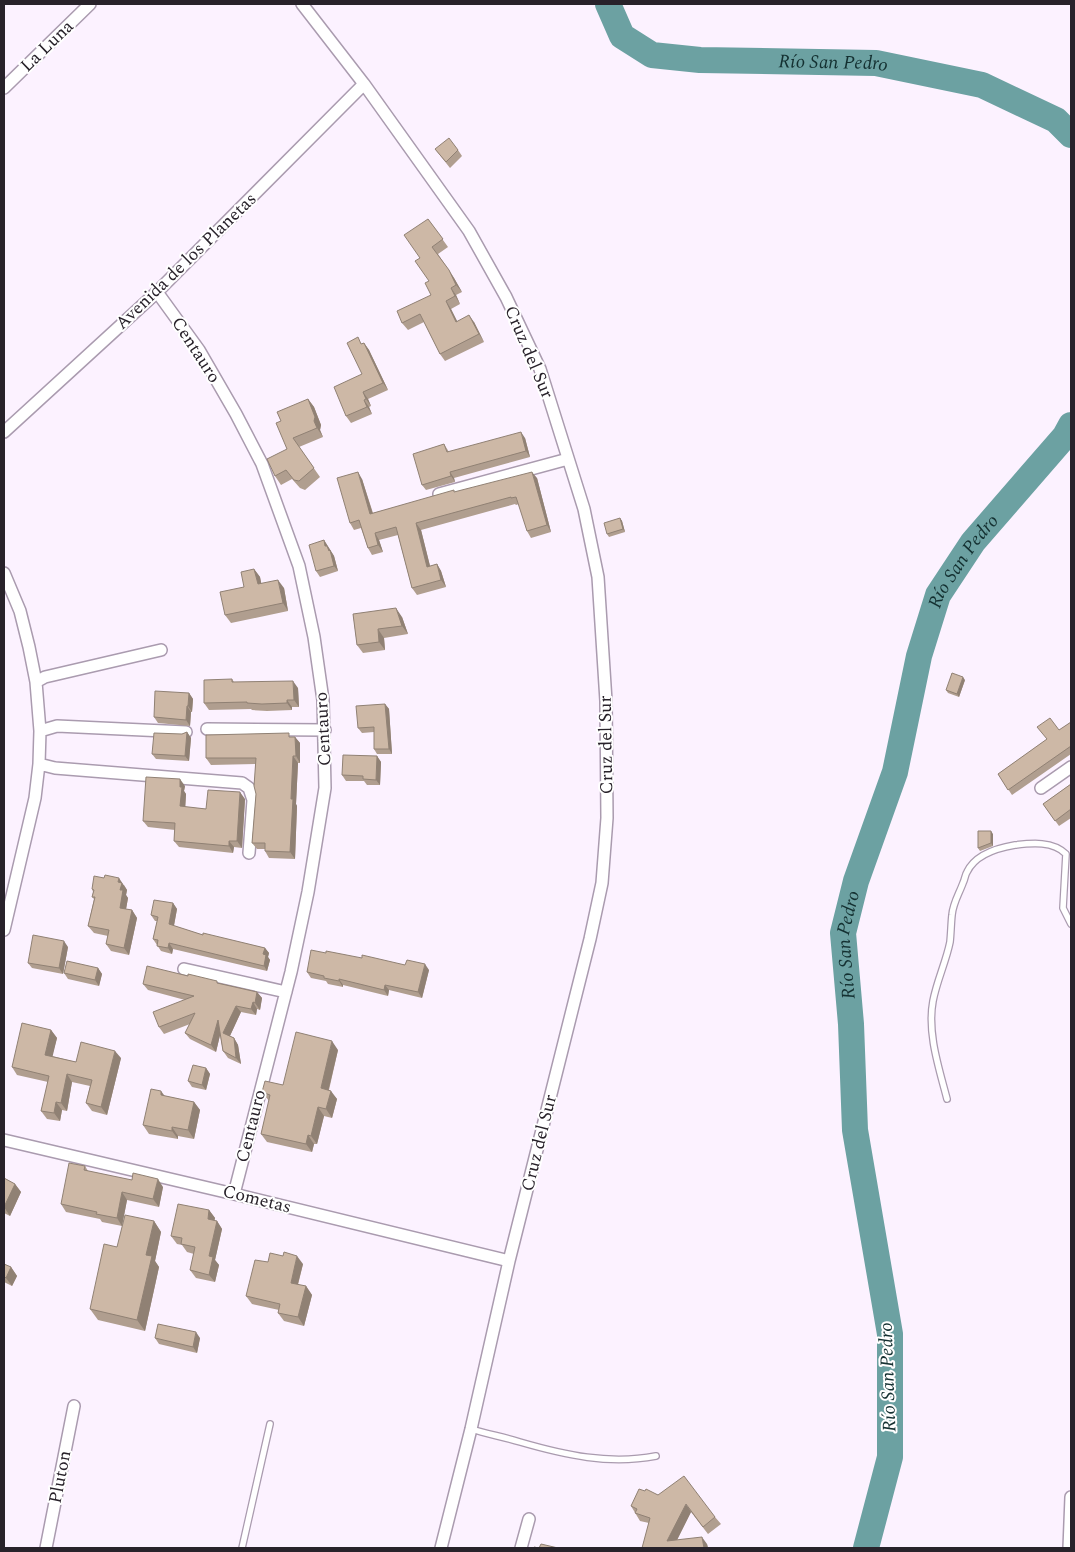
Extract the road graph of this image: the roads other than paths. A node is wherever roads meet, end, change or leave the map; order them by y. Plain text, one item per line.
1 (90, 4) edge
2 (302, 4) edge
3 (364, 84) junction
4 (4, 88) edge
5 (157, 292) junction
6 (4, 432) edge
7 (568, 459) junction
8 (430, 497) edge
9 (4, 573) edge
10 (160, 650) dead end
11 (36, 682) junction
12 (207, 729) dead end
13 (40, 730) junction
14 (325, 730) junction
15 (186, 732) edge
16 (39, 764) junction
17 (1071, 767) edge
18 (1041, 788) dead end
19 (249, 852) dead end
20 (1071, 924) edge
21 (4, 930) edge
22 (184, 969) dead end
23 (286, 992) junction
24 (947, 1098) dead end
25 (4, 1140) edge
26 (234, 1194) junction
27 (509, 1261) junction
28 (74, 1406) dead end
29 (270, 1424) dead end
30 (471, 1429) junction
31 (656, 1456) dead end
32 (1071, 1497) edge
33 (529, 1519) dead end
34 (46, 1548) edge
35 (242, 1548) edge
36 (441, 1548) edge
37 (521, 1548) edge
38 (1069, 1548) edge

1 - 4 street, La Luna
2 - 3 street, Cruz del Sur
3 - 5 street, Avenida de los Planetas
3 - 7 street, Cruz del Sur
5 - 6 street, Avenida de los Planetas
5 - 14 street, Centauro
7 - 8 street
7 - 27 street, Cruz del Sur
9 - 11 street
10 - 11 street
11 - 13 street
12 - 14 street
13 - 15 street
13 - 16 street
14 - 23 street, Centauro
16 - 19 street
16 - 21 street
17 - 18 street
20 - 24 lane
22 - 23 street
23 - 26 street, Centauro
25 - 26 street, Cometas
26 - 27 street, Cometas
27 - 30 street, Cruz del Sur
28 - 34 street, Pluton
29 - 35 lane
30 - 31 lane
30 - 36 street, Cruz del Sur
32 - 38 street
33 - 37 street

